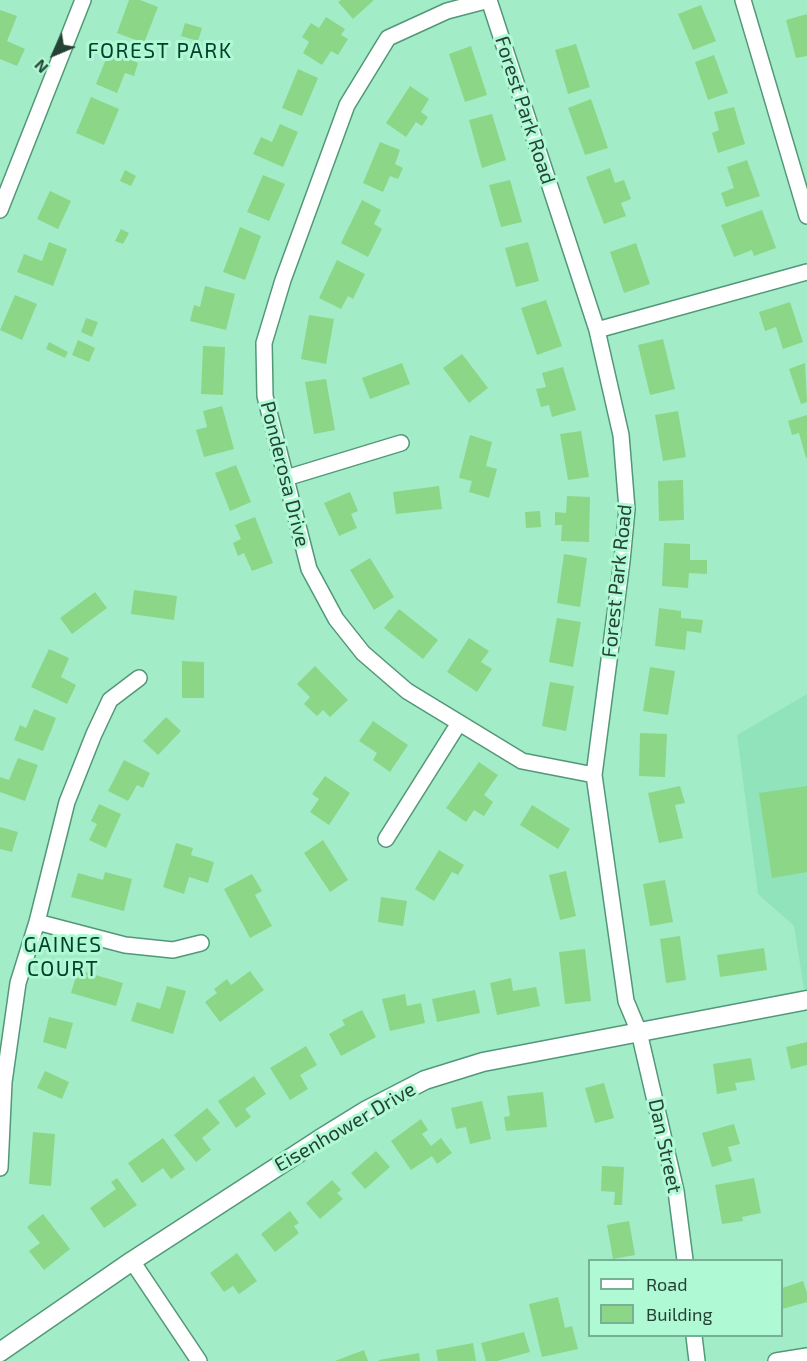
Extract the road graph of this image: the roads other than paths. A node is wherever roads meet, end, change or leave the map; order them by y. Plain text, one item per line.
1 (83, 0) edge
2 (489, 0) edge
3 (743, 0) edge
4 (0, 210) edge
5 (807, 216) edge
6 (807, 272) edge
7 (597, 330) junction
8 (401, 443) dead end
9 (286, 478) junction
10 (139, 678) dead end
11 (459, 723) junction
12 (594, 775) junction
13 (386, 839) dead end
14 (37, 922) junction
15 (201, 943) dead end
16 (807, 1000) edge
17 (639, 1032) junction
18 (0, 1168) edge
19 (685, 1259) edge
20 (132, 1261) junction
21 (694, 1337) edge
22 (0, 1352) edge
23 (807, 1356) edge
24 (199, 1361) edge
25 (697, 1361) edge
26 (776, 1361) edge

1 - 4 street
2 - 7 street, Forest Park Road
2 - 9 street, Ponderosa Drive
3 - 5 street
6 - 7 street
7 - 12 street, Forest Park Road
8 - 9 street
9 - 11 street, Ponderosa Drive
10 - 14 street
11 - 12 street, Ponderosa Drive
11 - 13 street
12 - 17 street, Forest Park Road
14 - 15 street
14 - 18 street
16 - 17 street, Eisenhower Drive
17 - 19 street, Dan Street
17 - 20 street, Eisenhower Drive
20 - 22 street, Eisenhower Drive
20 - 24 street
21 - 25 street
23 - 26 street

